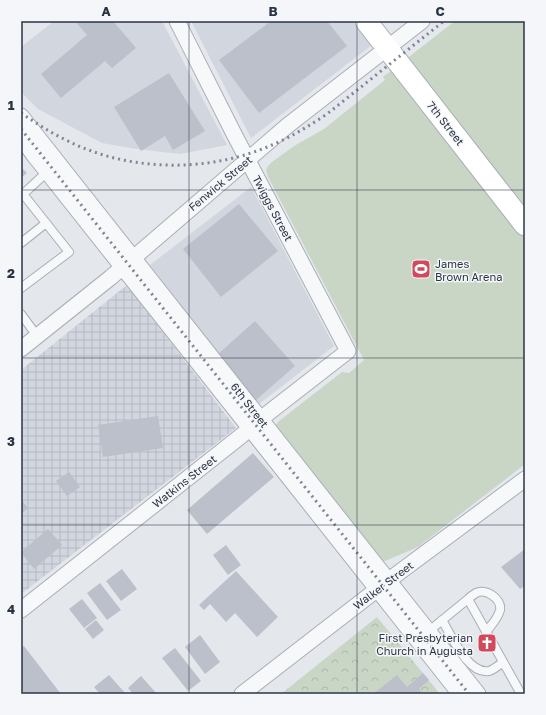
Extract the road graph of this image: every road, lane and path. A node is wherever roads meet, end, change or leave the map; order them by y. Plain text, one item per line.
1 (177, 21) edge
2 (366, 21) edge
3 (422, 21) edge
4 (387, 48) junction
5 (21, 116) edge
6 (21, 137) edge
7 (248, 160) junction
8 (47, 172) junction
9 (22, 195) edge
10 (46, 223) junction
11 (525, 225) edge
12 (21, 243) edge
13 (128, 262) junction
14 (21, 288) edge
15 (21, 314) edge
16 (37, 336) junction
17 (21, 349) edge
18 (348, 351) joint
19 (255, 424) junction
20 (525, 479) edge
21 (383, 585) junction
22 (468, 599) junction
23 (21, 610) edge
24 (442, 620) junction
25 (429, 631) junction
26 (486, 632) junction
27 (502, 663) junction
28 (242, 694) edge
29 (460, 694) edge
30 (478, 694) edge
31 (521, 694) edge

1 - 7 street, Twiggs Street
2 - 4 main road, 7th Street
3 - 4 street, Fenwick Street
4 - 7 street, Fenwick Street
4 - 11 main road, 7th Street
5 - 13 street, 6th Street
6 - 8 street, 6th Street
7 - 13 street, Fenwick Street
7 - 18 street, Twiggs Street
8 - 9 lane
8 - 13 street, 6th Street
9 - 10 lane
10 - 12 lane
10 - 14 lane
13 - 16 street, Fenwick Street
13 - 19 street, 6th Street
15 - 16 lane
16 - 17 street, Fenwick Street
18 - 19 street, Watkins Street
19 - 21 street, 6th Street
19 - 23 street, Watkins Street
20 - 21 street, Walker Street
21 - 25 street, 6th Street
21 - 28 street, Walker Street
21 - 29 street, 6th Street
22 - 24 lane
22 - 26 lane
22 - 26 lane
24 - 25 lane
24 - 27 lane
25 - 30 street, 6th Street
26 - 27 lane
27 - 31 lane

